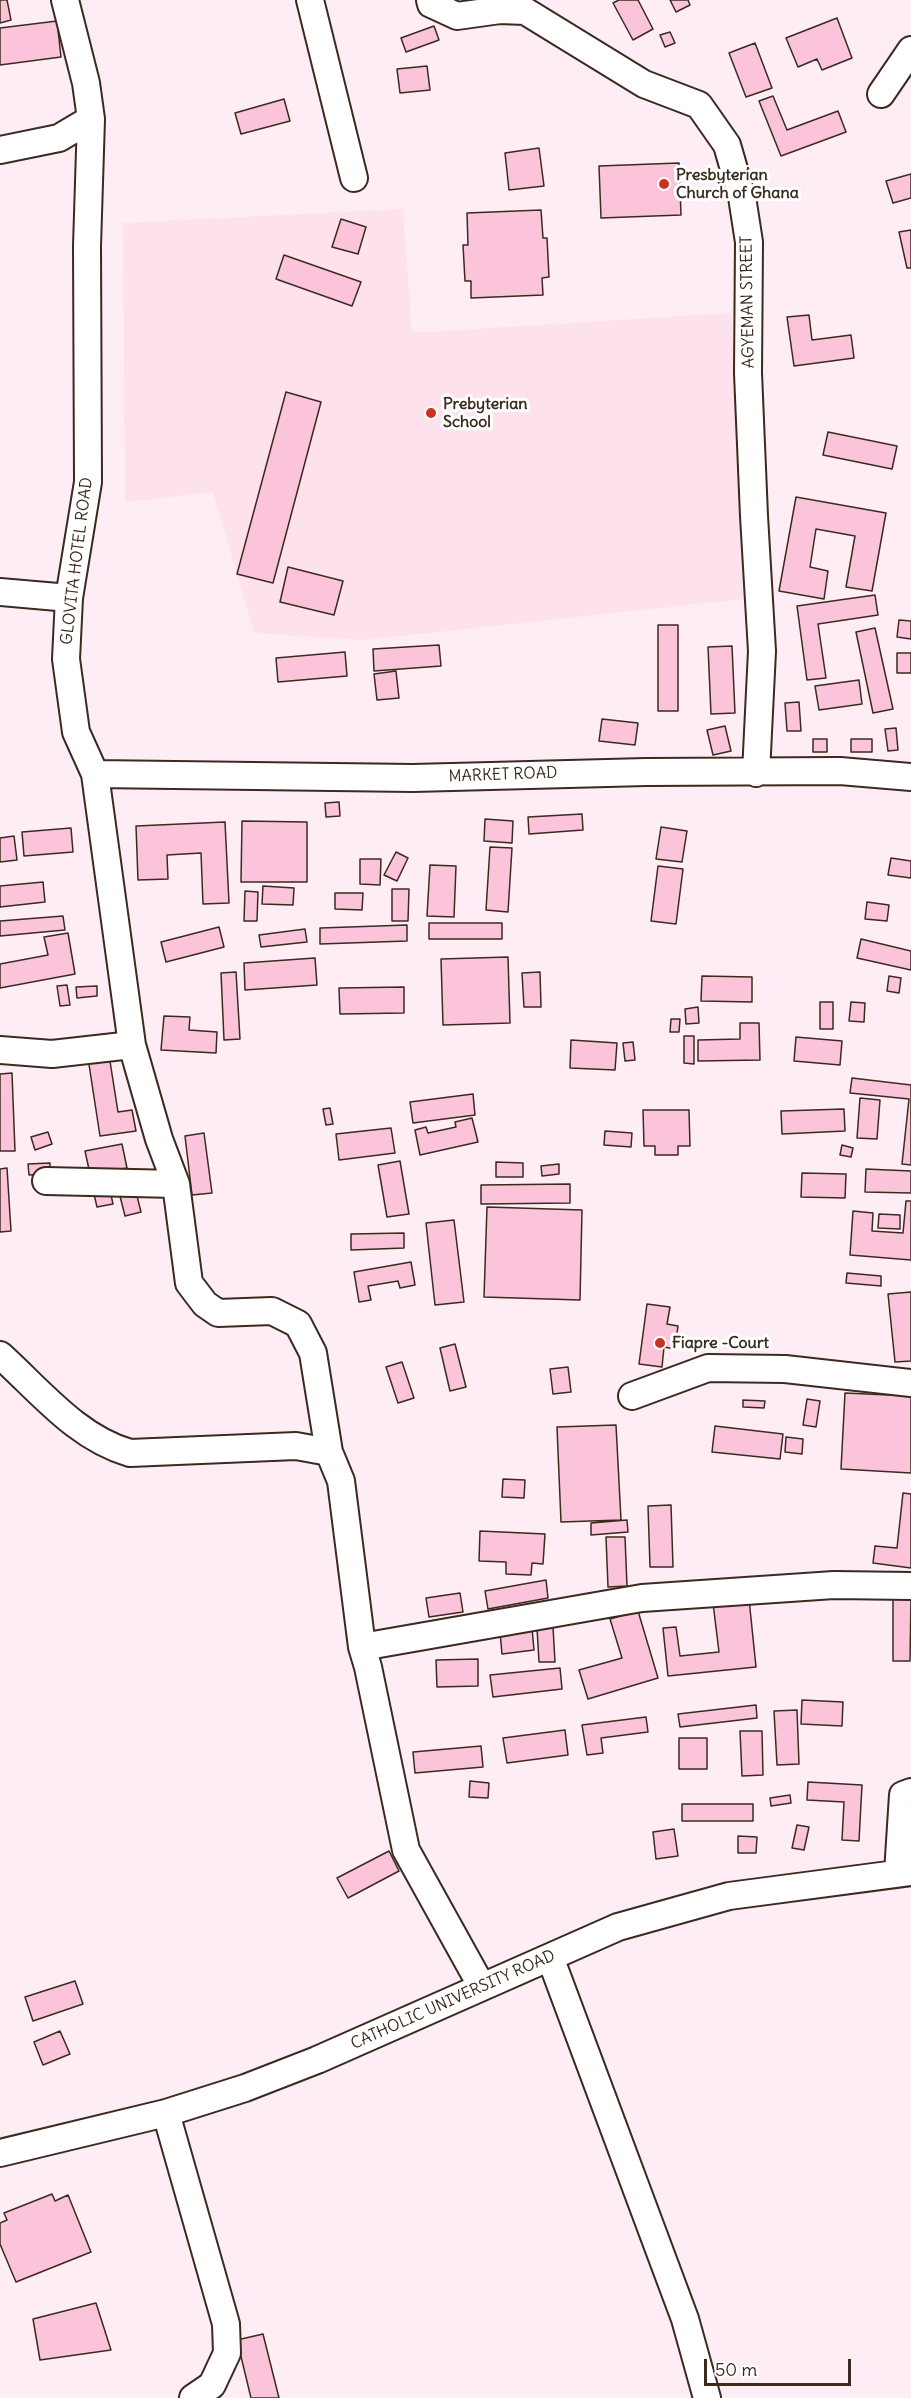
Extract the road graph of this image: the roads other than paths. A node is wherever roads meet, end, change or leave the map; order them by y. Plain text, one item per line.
1 (65, 0) edge
2 (310, 0) edge
3 (430, 0) edge
4 (911, 50) edge
5 (881, 94) dead end
6 (91, 119) junction
7 (0, 150) edge
8 (354, 178) dead end
9 (0, 592) edge
10 (69, 598) junction
11 (756, 772) junction
12 (95, 774) junction
13 (911, 777) edge
14 (132, 1045) junction
15 (0, 1050) edge
16 (46, 1181) dead end
17 (176, 1184) junction
18 (0, 1355) edge
19 (911, 1383) edge
20 (632, 1396) dead end
21 (329, 1452) junction
22 (911, 1586) edge
23 (362, 1647) junction
24 (911, 1792) edge
25 (904, 1872) edge
26 (550, 1957) junction
27 (482, 1987) junction
28 (166, 2113) junction
29 (0, 2153) edge
30 (193, 2398) edge
31 (707, 2398) edge

1 - 6 street, GLOVITA HOTEL ROAD
2 - 8 street
3 - 11 street, AGYEMAN STREET
4 - 5 street
6 - 7 street
6 - 10 street, GLOVITA HOTEL ROAD
9 - 10 street
10 - 12 street, GLOVITA HOTEL ROAD
11 - 12 street, MARKET ROAD
11 - 13 street, MARKET ROAD
12 - 14 street, GLOVITA HOTEL ROAD
14 - 15 street
14 - 17 street, GLOVITA HOTEL ROAD
16 - 17 street
17 - 21 street, GLOVITA HOTEL ROAD
18 - 21 street
19 - 20 street
21 - 23 street, GLOVITA HOTEL ROAD
22 - 23 street
23 - 27 street, GLOVITA HOTEL ROAD
24 - 25 street
25 - 26 street, CATHOLIC UNIVERSITY ROAD
26 - 27 street, CATHOLIC UNIVERSITY ROAD
26 - 31 street
27 - 28 street, CATHOLIC UNIVERSITY ROAD
28 - 29 street, CATHOLIC UNIVERSITY ROAD
28 - 30 street

